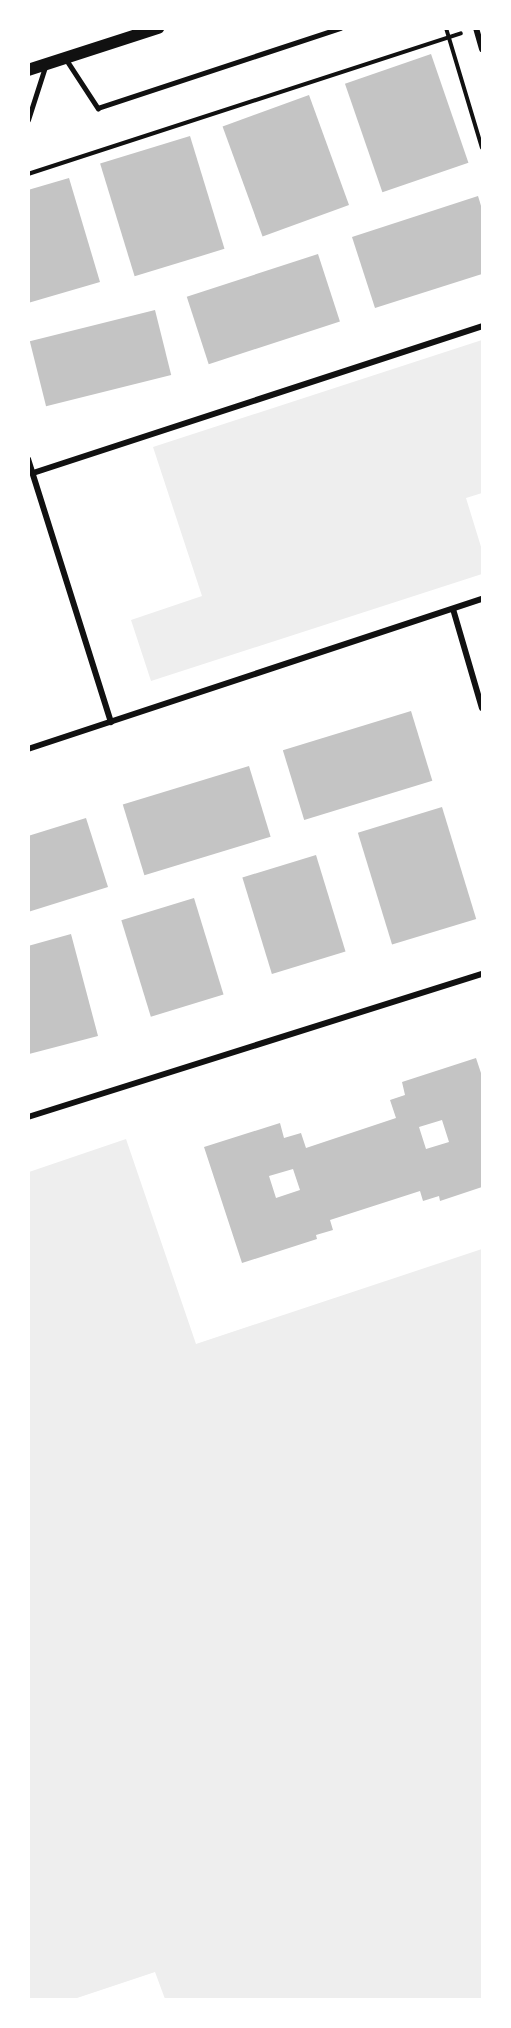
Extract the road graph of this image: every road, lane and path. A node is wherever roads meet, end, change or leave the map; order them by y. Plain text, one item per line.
1 (158, 28) edge
2 (340, 28) edge
3 (446, 28) edge
4 (476, 28) edge
5 (449, 37) junction
6 (483, 49) edge
7 (65, 58) junction
8 (46, 64) junction
9 (28, 70) edge
10 (28, 120) edge
11 (483, 148) edge
12 (28, 174) edge
13 (483, 326) edge
14 (28, 459) edge
15 (33, 473) junction
16 (483, 599) edge
17 (453, 609) junction
18 (483, 708) edge
19 (111, 722) junction
20 (28, 749) edge
21 (483, 974) edge
22 (28, 1117) edge

1 - 7 main road
2 - 7 lane
3 - 5 path
4 - 5 path
4 - 6 street
5 - 11 path
5 - 12 path
7 - 8 main road
8 - 9 main road
8 - 10 lane
13 - 15 street
14 - 15 street
15 - 19 street
16 - 17 street
17 - 18 street
17 - 19 street
19 - 20 street
21 - 22 street

